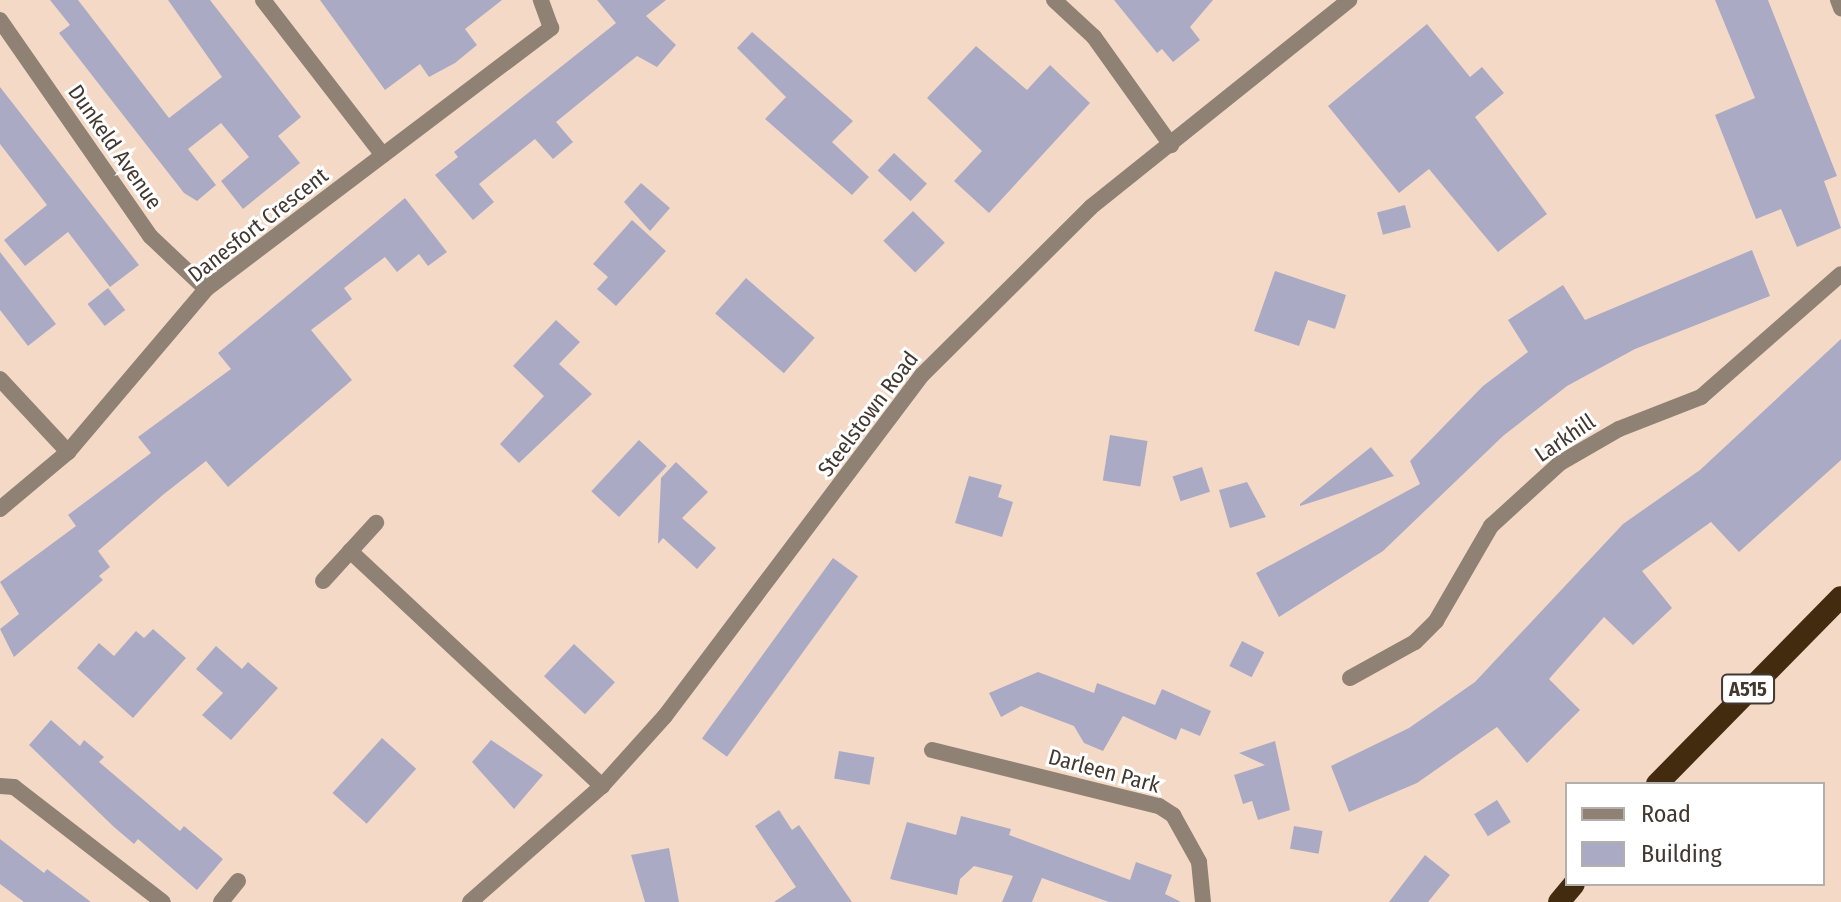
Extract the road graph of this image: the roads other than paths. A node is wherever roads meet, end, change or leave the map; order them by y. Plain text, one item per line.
1 (263, 0) edge
2 (541, 0) edge
3 (1054, 0) edge
4 (1349, 0) edge
5 (1838, 0) edge
6 (1841, 8) edge
7 (0, 20) edge
8 (1171, 145) junction
9 (383, 155) junction
10 (1841, 274) edge
11 (206, 289) junction
12 (0, 379) edge
13 (68, 452) junction
14 (0, 509) edge
15 (376, 523) dead end
16 (350, 551) junction
17 (323, 581) dead end
18 (1841, 597) edge
19 (1350, 678) dead end
20 (932, 750) dead end
21 (1659, 782) edge
22 (0, 786) edge
23 (602, 786) junction
24 (238, 881) dead end
25 (1572, 886) edge
26 (163, 902) edge
27 (221, 902) edge
28 (470, 902) edge
29 (1203, 902) edge
30 (1559, 902) edge

1 - 9 street
2 - 9 street, Danesfort Crescent
3 - 8 street
4 - 8 street, Steelstown Road
5 - 6 street
7 - 11 street, Dunkeld Avenue
8 - 23 street, Steelstown Road
9 - 11 street, Danesfort Crescent
10 - 19 street, Larkhill
11 - 13 street, Danesfort Crescent
12 - 13 street
13 - 14 street, Danesfort Crescent
15 - 16 street
16 - 17 street
16 - 23 street
18 - 21 highway, A515
20 - 29 street, Darleen Park
22 - 26 street
23 - 28 street, Steelstown Road
24 - 27 street
25 - 30 highway

